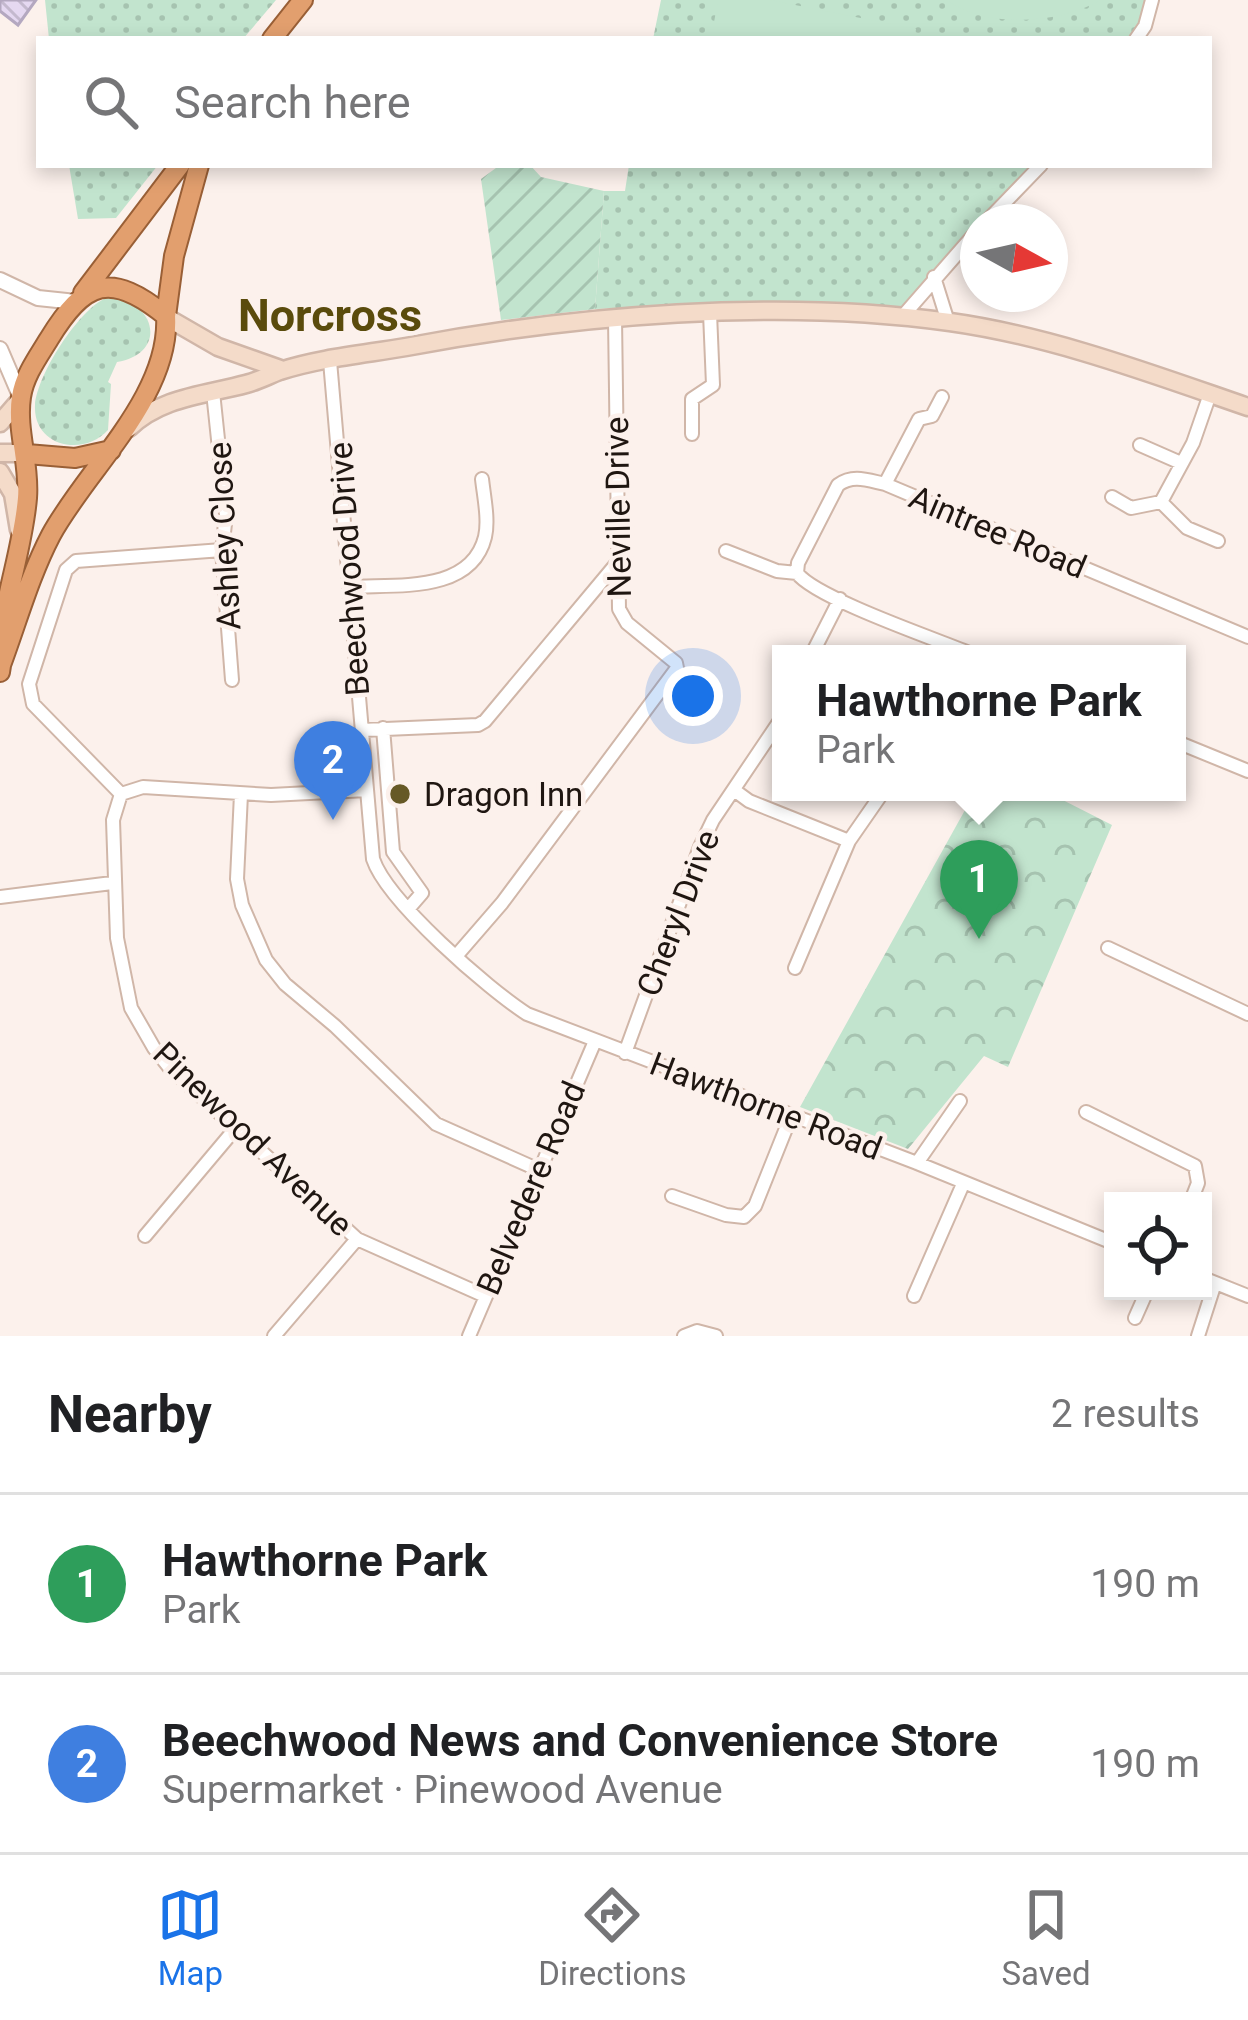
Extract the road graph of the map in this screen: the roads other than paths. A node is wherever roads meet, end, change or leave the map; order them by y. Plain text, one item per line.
1 (303, 0) edge
2 (1152, 0) edge
3 (274, 36) edge
4 (1138, 36) edge
5 (179, 168) edge
6 (198, 168) edge
7 (1038, 168) edge
8 (1003, 204) edge
9 (960, 250) edge
10 (934, 278) junction
11 (0, 280) edge
12 (76, 302) junction
13 (710, 313) junction
14 (166, 317) junction
15 (902, 317) junction
16 (615, 318) junction
17 (948, 322) junction
18 (0, 349) edge
19 (331, 361) junction
20 (284, 370) junction
21 (213, 392) junction
22 (1210, 394) junction
23 (943, 397) dead end
24 (21, 399) junction
25 (1248, 406) edge
26 (0, 423) edge
27 (124, 432) junction
28 (692, 434) dead end
29 (1140, 445) dead end
30 (111, 449) junction
31 (0, 453) edge
32 (27, 454) junction
33 (1181, 463) junction
34 (0, 472) edge
35 (482, 479) dead end
36 (884, 484) junction
37 (1112, 497) dead end
38 (1161, 502) junction
39 (1218, 541) dead end
40 (20, 543) junction
41 (222, 550) junction
42 (726, 551) dead end
43 (617, 562) junction
44 (797, 573) junction
45 (350, 587) junction
46 (840, 598) junction
47 (1248, 637) edge
48 (816, 645) edge
49 (951, 645) edge
50 (1, 668) edge
51 (232, 680) dead end
52 (383, 728) junction
53 (362, 730) junction
54 (772, 733) edge
55 (1186, 746) edge
56 (1248, 772) edge
57 (367, 790) junction
58 (734, 790) junction
59 (121, 794) junction
60 (241, 794) junction
61 (877, 801) edge
62 (849, 841) junction
63 (112, 883) junction
64 (0, 897) edge
65 (409, 908) junction
66 (440, 938) joint
67 (1108, 948) dead end
68 (458, 956) junction
69 (795, 968) dead end
70 (1248, 1015) edge
71 (595, 1041) junction
72 (625, 1053) junction
73 (960, 1101) dead end
74 (1086, 1112) dead end
75 (791, 1116) junction
76 (235, 1129) junction
77 (916, 1163) junction
78 (538, 1170) junction
79 (962, 1184) junction
80 (1194, 1192) edge
81 (672, 1196) dead end
82 (145, 1236) dead end
83 (358, 1239) junction
84 (1104, 1239) edge
85 (1212, 1281) edge
86 (485, 1296) junction
87 (914, 1296) dead end
88 (1248, 1296) edge
89 (1143, 1300) edge
90 (1205, 1300) edge
91 (1136, 1318) dead end
92 (713, 1335) edge
93 (274, 1336) edge
94 (469, 1336) edge
95 (684, 1336) edge
96 (1198, 1336) edge

1 - 3 highway
2 - 4 street
5 - 12 highway
6 - 14 highway
7 - 8 street
9 - 10 street
10 - 15 street
10 - 17 street
11 - 12 street
12 - 14 highway
12 - 24 highway
13 - 15 main road
13 - 16 main road
13 - 28 street
14 - 20 main road
14 - 27 highway
15 - 17 main road
16 - 19 main road
16 - 43 street, Neville Drive
17 - 22 main road
18 - 24 street
19 - 20 main road
19 - 45 street, Beechwood Drive
20 - 21 main road
21 - 27 main road
21 - 41 street, Ashley Close
22 - 25 main road
22 - 33 street
23 - 36 street
24 - 26 main road
24 - 32 highway
27 - 30 highway
29 - 33 street
30 - 32 highway
30 - 50 highway
31 - 32 main road
32 - 40 highway
33 - 38 street
34 - 40 main road
35 - 45 street
36 - 44 street, Aintree Road
36 - 47 street, Aintree Road
37 - 38 street
38 - 39 street
40 - 50 highway
41 - 51 street, Ashley Close
41 - 59 street
42 - 44 street
43 - 52 street
43 - 68 street, Neville Drive
44 - 46 street
45 - 53 street, Beechwood Drive
46 - 48 street
46 - 49 street
52 - 53 street
52 - 65 street, Beechwood Drive
53 - 57 street, Beechwood Drive
54 - 58 street, Cheryl Drive
55 - 56 street
57 - 60 street
57 - 65 street, Beechwood Drive
58 - 62 street
58 - 72 street, Cheryl Drive
59 - 60 street
59 - 63 street, Pinewood Avenue
60 - 78 street
61 - 62 street
62 - 69 street
63 - 64 street
63 - 76 street, Pinewood Avenue
65 - 66 street, Beechwood Drive
66 - 68 street, Hawthorne Road
67 - 70 street
68 - 71 street, Hawthorne Road
71 - 72 street, Hawthorne Road
71 - 78 street, Belvedere Road
72 - 75 street, Hawthorne Road
73 - 77 street
74 - 80 street
75 - 77 street, Hawthorne Road
75 - 81 street
76 - 82 street
76 - 83 street, Pinewood Avenue
77 - 79 street, Hawthorne Road
78 - 86 street, Belvedere Road
79 - 84 street, Hawthorne Road
79 - 87 street
83 - 86 street, Pinewood Avenue
83 - 93 street
85 - 88 street
86 - 94 street, Belvedere Road
89 - 91 street
90 - 96 street
92 - 95 street

